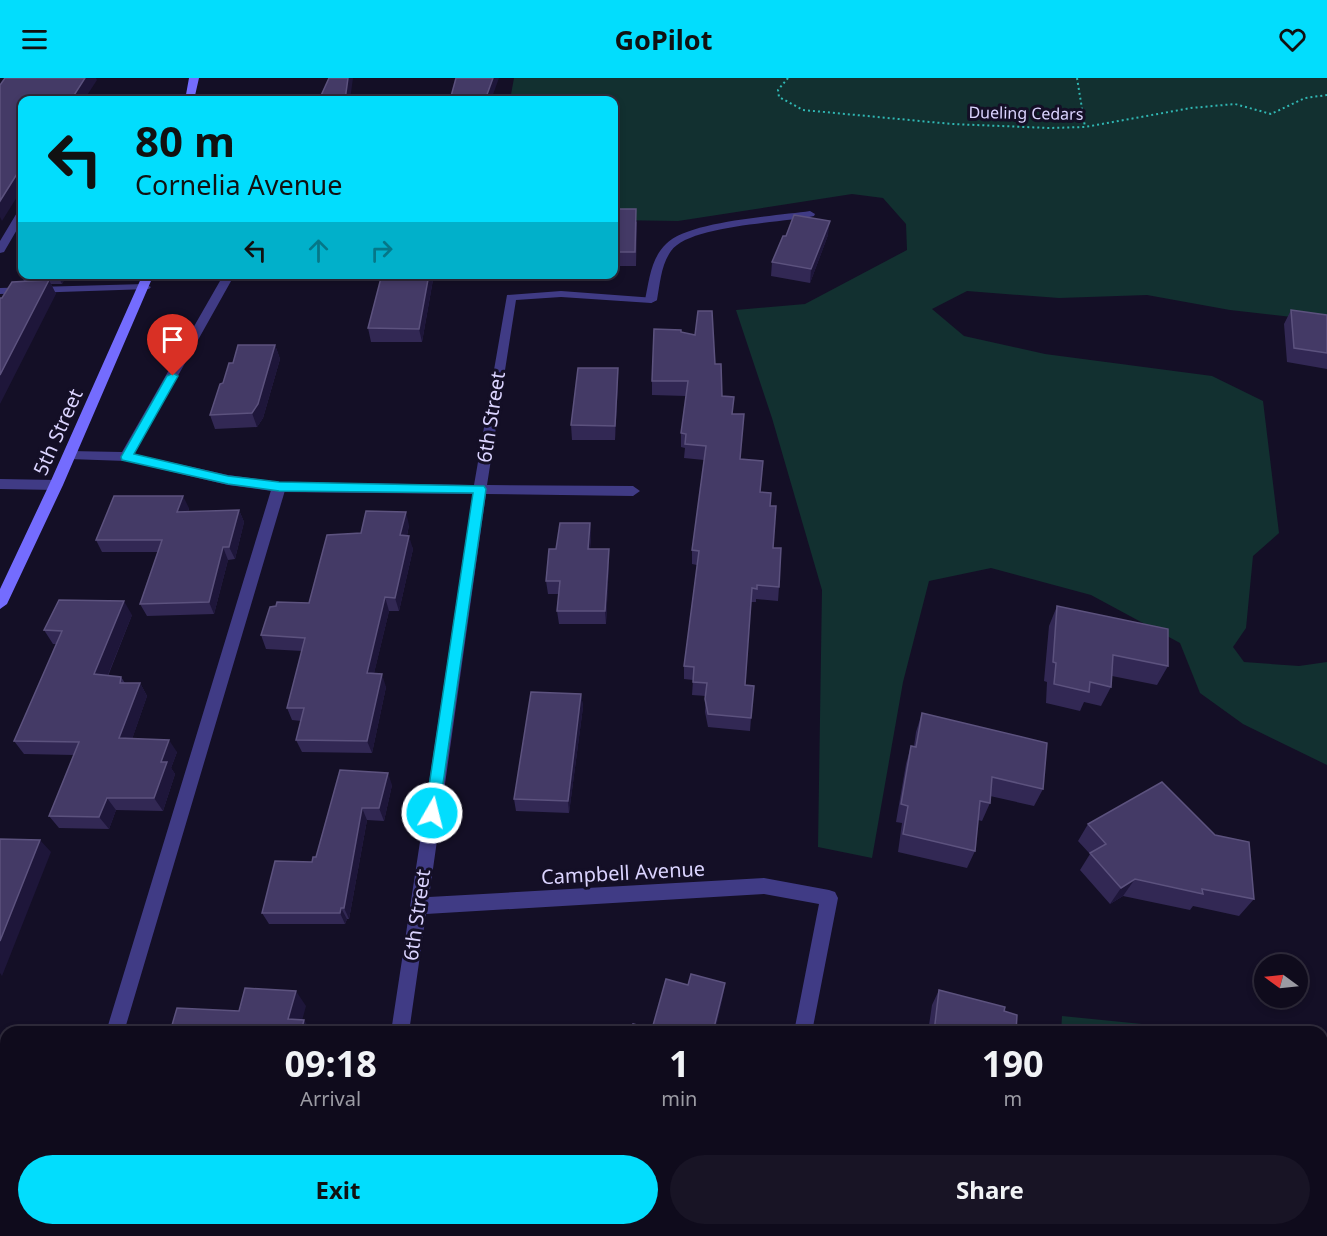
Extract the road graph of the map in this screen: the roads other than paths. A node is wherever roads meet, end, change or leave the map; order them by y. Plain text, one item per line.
1 (194, 78) edge
2 (191, 96) edge
3 (810, 214) dead end
4 (18, 220) edge
5 (0, 250) edge
6 (227, 279) edge
7 (147, 280) edge
8 (0, 291) edge
9 (69, 455) junction
10 (126, 457) junction
11 (0, 484) edge
12 (56, 485) junction
13 (279, 486) junction
14 (480, 489) junction
15 (633, 492) dead end
16 (0, 604) edge
17 (419, 906) junction
18 (117, 1026) edge
19 (401, 1026) edge
20 (804, 1026) edge

1 - 2 main road
3 - 14 street, 6th Street
4 - 5 street
6 - 10 street
7 - 8 street
7 - 9 main road, 5th Street
9 - 10 street
9 - 12 main road, 5th Street
10 - 13 street
11 - 12 street
12 - 16 main road, 5th Street
13 - 14 street
13 - 18 street
14 - 15 street
14 - 17 street, 6th Street
17 - 19 street, 6th Street
17 - 20 street, Campbell Avenue

